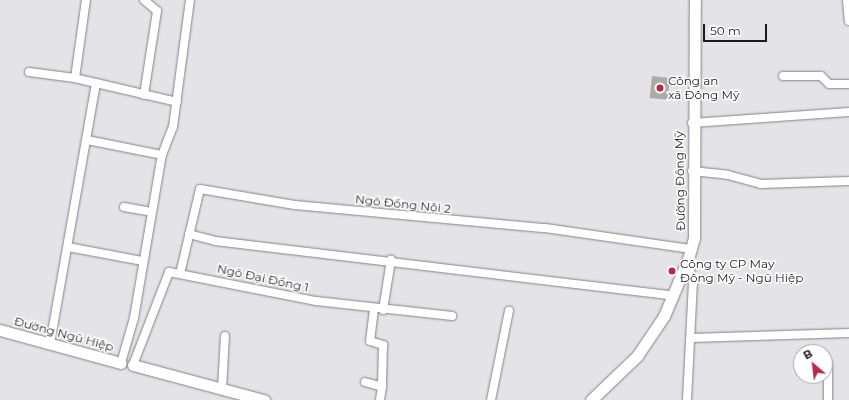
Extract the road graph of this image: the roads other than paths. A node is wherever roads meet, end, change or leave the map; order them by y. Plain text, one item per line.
1 (86, 0) edge
2 (144, 0) edge
3 (190, 0) edge
4 (695, 0) edge
5 (847, 0) edge
6 (849, 21) edge
7 (29, 72) dead end
8 (783, 76) dead end
9 (75, 78) junction
10 (96, 83) junction
11 (849, 84) edge
12 (144, 95) junction
13 (177, 102) junction
14 (849, 112) edge
15 (692, 123) junction
16 (86, 140) junction
17 (162, 155) junction
18 (692, 171) junction
19 (849, 181) edge
20 (124, 208) dead end
21 (152, 212) junction
22 (189, 234) junction
23 (68, 247) junction
24 (689, 254) junction
25 (391, 260) junction
26 (142, 261) junction
27 (180, 274) junction
28 (673, 296) junction
29 (374, 309) junction
30 (383, 310) junction
31 (509, 311) dead end
32 (452, 316) dead end
33 (0, 330) edge
34 (849, 333) edge
35 (225, 336) dead end
36 (692, 338) junction
37 (50, 344) junction
38 (121, 362) joint
39 (133, 365) joint
40 (365, 382) dead end
41 (828, 384) edge
42 (382, 386) junction
43 (222, 389) junction
44 (264, 400) edge
45 (380, 400) edge
46 (491, 400) edge
47 (591, 400) edge
48 (688, 400) edge
49 (828, 400) edge

1 - 9 street
2 - 12 street
3 - 13 street
4 - 15 street, Đường Đông Mỹ
5 - 6 street
7 - 9 street
8 - 11 street
9 - 10 street
10 - 12 street
10 - 16 street
12 - 13 street
13 - 17 street
14 - 15 street
15 - 18 street, Đường Đông Mỹ
16 - 17 street
16 - 23 street
17 - 21 street
18 - 19 street
18 - 24 street, Đường Đông Mỹ
20 - 21 street
21 - 26 street
22 - 24 street, Ngõ Đồng Nội 2
22 - 25 street
22 - 27 street, Ngõ Đồng Nội 2
23 - 26 street
23 - 37 street
24 - 28 street, Đường Đông Mỹ
24 - 36 street
25 - 28 street
25 - 30 street
26 - 38 street
27 - 29 street, Ngõ Đại Đồng 1
27 - 39 street
28 - 47 street, Đường Đông Mỹ
29 - 30 street, Ngõ Đại Đồng 1
29 - 42 street
30 - 32 street, Ngõ Đại Đồng 1
31 - 46 street
33 - 37 street, Đường Ngũ Hiệp
34 - 36 street
35 - 43 street
36 - 48 street
37 - 38 street, Đường Ngũ Hiệp
39 - 43 street
40 - 42 street
41 - 49 street
42 - 45 street
43 - 44 street

